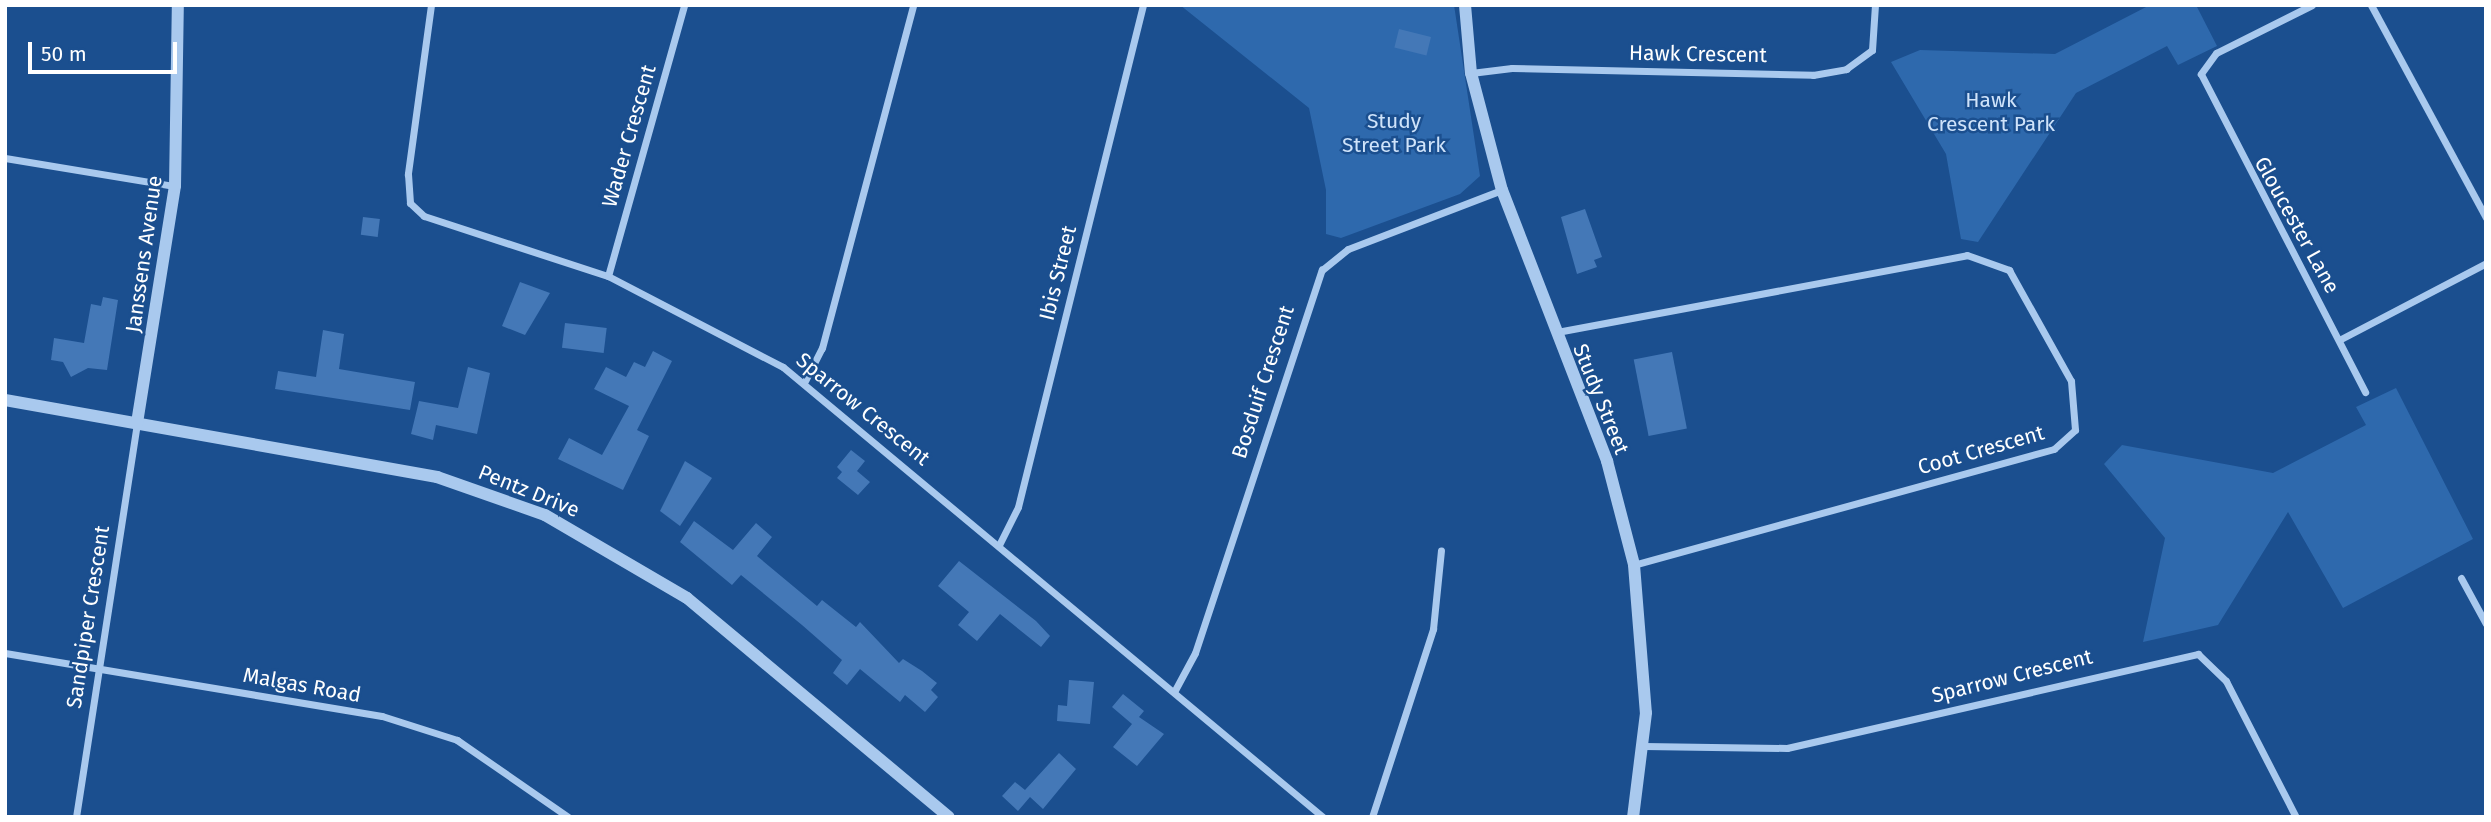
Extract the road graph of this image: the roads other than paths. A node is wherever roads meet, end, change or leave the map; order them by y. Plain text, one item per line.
1 (178, 5) edge
2 (431, 5) edge
3 (684, 5) edge
4 (912, 5) edge
5 (1143, 5) edge
6 (1465, 5) edge
7 (1875, 5) edge
8 (2312, 5) edge
9 (2371, 5) edge
10 (1471, 73) junction
11 (5, 158) edge
12 (175, 186) junction
13 (1502, 190) junction
14 (2486, 218) edge
15 (2486, 262) edge
16 (608, 276) junction
17 (1553, 333) junction
18 (2339, 340) junction
19 (805, 381) junction
20 (2365, 392) dead end
21 (5, 400) edge
22 (137, 424) junction
23 (999, 545) junction
24 (1441, 550) dead end
25 (1634, 565) junction
26 (2461, 578) dead end
27 (2486, 624) edge
28 (5, 653) edge
29 (97, 669) junction
30 (1174, 692) junction
31 (1644, 746) junction
32 (76, 817) edge
33 (568, 817) edge
34 (949, 817) edge
35 (1323, 817) edge
36 (1372, 817) edge
37 (1633, 817) edge
38 (2296, 817) edge

1 - 12 street, Janssens Avenue
2 - 16 street, Sparrow Crescent
3 - 16 street, Wader Crescent
4 - 19 street
5 - 23 street, Ibis Street
6 - 10 street, Study Street
7 - 10 street, Hawk Crescent
8 - 18 street, Gloucester Lane
9 - 14 street
10 - 13 street, Study Street
11 - 12 street
12 - 22 street, Janssens Avenue
13 - 17 street, Study Street
13 - 30 street, Bosduif Crescent
15 - 18 street
16 - 19 street, Sparrow Crescent
17 - 25 street, Study Street
17 - 25 street, Coot Crescent
18 - 20 street, Gloucester Lane
19 - 23 street, Sparrow Crescent
21 - 22 street, Pentz Drive
22 - 29 street, Sandpiper Crescent
22 - 34 street, Pentz Drive
23 - 30 street, Sparrow Crescent
24 - 36 street
25 - 31 street, Study Street
26 - 27 street
28 - 29 street, Malgas Road
29 - 32 street, Sandpiper Crescent
29 - 33 street, Malgas Road
30 - 35 street, Sparrow Crescent
31 - 37 street, Study Street
31 - 38 street, Sparrow Crescent

